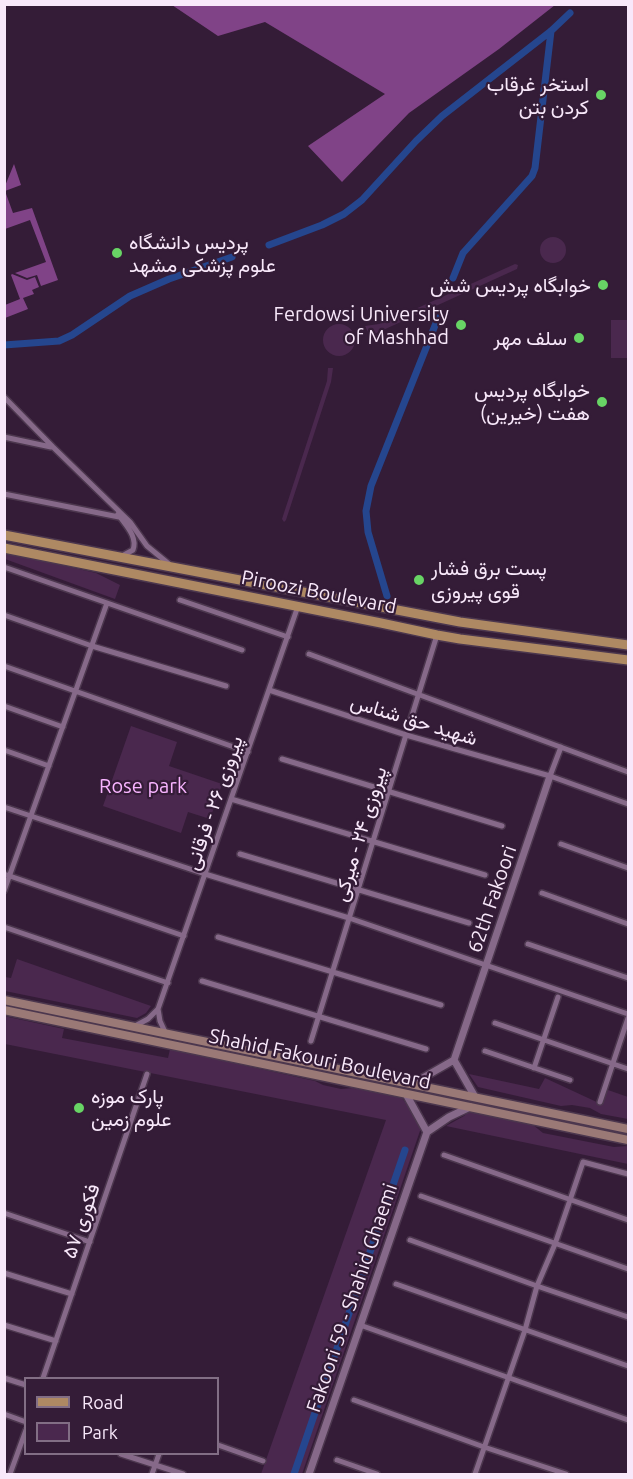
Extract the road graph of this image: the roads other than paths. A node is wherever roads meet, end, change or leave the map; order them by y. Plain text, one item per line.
1 (4, 397) edge
2 (4, 437) edge
3 (53, 447) junction
4 (4, 494) edge
5 (110, 503) junction
6 (119, 517) junction
7 (4, 535) edge
8 (4, 548) edge
9 (120, 556) junction
10 (172, 566) junction
11 (4, 567) edge
12 (180, 600) dead end
13 (351, 601) junction
14 (107, 603) junction
15 (298, 606) junction
16 (4, 615) edge
17 (348, 616) junction
18 (436, 635) junction
19 (288, 637) junction
20 (628, 645) edge
21 (92, 646) junction
22 (242, 650) dead end
23 (309, 654) dead end
24 (628, 660) edge
25 (4, 666) edge
26 (226, 686) dead end
27 (269, 690) junction
28 (76, 691) junction
29 (418, 694) junction
30 (4, 706) edge
31 (63, 727) junction
32 (406, 735) junction
33 (561, 747) junction
34 (4, 750) edge
35 (248, 752) junction
36 (282, 759) dead end
37 (49, 766) junction
38 (628, 772) edge
39 (550, 776) junction
40 (388, 791) junction
41 (231, 799) junction
42 (628, 804) edge
43 (4, 807) edge
44 (32, 816) junction
45 (502, 826) dead end
46 (373, 841) junction
47 (561, 844) dead end
48 (240, 854) dead end
49 (628, 868) edge
50 (205, 874) junction
51 (7, 875) edge
52 (485, 875) dead end
53 (358, 889) junction
54 (4, 891) edge
55 (542, 893) dead end
56 (350, 918) junction
57 (469, 923) dead end
58 (628, 924) edge
59 (4, 927) edge
60 (184, 936) junction
61 (218, 937) dead end
62 (528, 944) dead end
63 (487, 964) junction
64 (333, 972) junction
65 (628, 978) edge
66 (202, 981) dead end
67 (168, 983) junction
68 (558, 997) dead end
69 (4, 1000) edge
70 (441, 1005) dead end
71 (158, 1009) junction
72 (4, 1010) edge
73 (319, 1016) junction
74 (628, 1016) edge
75 (495, 1023) dead end
76 (135, 1026) junction
77 (165, 1032) junction
78 (544, 1040) junction
79 (311, 1041) dead end
80 (426, 1049) dead end
81 (485, 1051) dead end
82 (454, 1060) junction
83 (613, 1063) junction
84 (534, 1068) junction
85 (628, 1069) edge
86 (147, 1074) dead end
87 (570, 1080) dead end
88 (414, 1083) junction
89 (406, 1094) junction
90 (475, 1097) junction
91 (600, 1102) dead end
92 (470, 1107) junction
93 (628, 1129) edge
94 (427, 1132) junction
95 (628, 1140) edge
96 (444, 1155) dead end
97 (628, 1174) edge
98 (421, 1196) dead end
99 (570, 1200) junction
100 (4, 1213) edge
101 (628, 1220) edge
102 (410, 1240) dead end
103 (90, 1242) junction
104 (555, 1244) junction
105 (628, 1269) edge
106 (4, 1273) edge
107 (396, 1284) dead end
108 (537, 1286) junction
109 (72, 1294) junction
110 (628, 1317) edge
111 (4, 1325) edge
112 (360, 1325) junction
113 (525, 1330) junction
114 (56, 1341) junction
115 (628, 1366) edge
116 (43, 1377) edge
117 (4, 1378) edge
118 (508, 1378) junction
119 (24, 1384) edge
120 (354, 1400) dead end
121 (4, 1414) edge
122 (628, 1420) edge
123 (24, 1421) edge
124 (24, 1435) edge
125 (219, 1445) edge
126 (484, 1447) junction
127 (125, 1455) edge
128 (159, 1455) edge
129 (337, 1460) dead end
130 (263, 1461) dead end
131 (4, 1464) edge
132 (155, 1465) junction
133 (12, 1467) junction
134 (10, 1474) edge
135 (152, 1474) edge
136 (183, 1474) edge
137 (309, 1474) edge
138 (377, 1474) edge
139 (475, 1474) edge
140 (566, 1474) edge

1 - 3 street
2 - 3 street
3 - 5 street
4 - 6 street
5 - 6 street
5 - 10 street
6 - 9 street
7 - 9 main road, Piroozi Boulevard
8 - 15 main road, Piroozi Boulevard
9 - 10 main road, Piroozi Boulevard
10 - 13 main road, Piroozi Boulevard
11 - 14 street
12 - 19 street
13 - 17 main road
13 - 20 main road, Piroozi Boulevard
14 - 21 street
14 - 22 street
15 - 17 main road, Piroozi Boulevard
15 - 19 street, پیروزی ۲۶ - فرقانی
16 - 21 street
17 - 18 main road, Piroozi Boulevard
18 - 24 main road, Piroozi Boulevard
18 - 29 street, پیروزی ۲۴ - میرکی
19 - 27 street, پیروزی ۲۶ - فرقانی
21 - 26 street
21 - 28 street
23 - 29 street
25 - 28 street
27 - 32 street, شهید حق شناس
27 - 35 street, پیروزی ۲۶ - فرقانی
28 - 31 street
28 - 35 street
29 - 32 street, پیروزی ۲۴ - میرکی
29 - 33 street
30 - 31 street
31 - 37 street
32 - 39 street, شهید حق شناس
32 - 40 street, پیروزی ۲۴ - میرکی
33 - 38 street
33 - 39 street, 62th Fakoori
34 - 37 street
35 - 41 street, پیروزی ۲۶ - فرقانی
36 - 40 street
37 - 44 street
39 - 42 street, شهید حق شناس
39 - 63 street, 62th Fakoori
40 - 45 street
40 - 46 street, پیروزی ۲۴ - میرکی
41 - 46 street
41 - 50 street, پیروزی ۲۶ - فرقانی
43 - 44 street
44 - 50 street
44 - 51 street
46 - 52 street
46 - 53 street, پیروزی ۲۴ - میرکی
47 - 49 street
48 - 53 street
50 - 56 street
50 - 60 street, پیروزی ۲۶ - فرقانی
51 - 54 street
51 - 60 street
53 - 56 street, پیروزی ۲۴ - میرکی
53 - 57 street
55 - 58 street
56 - 63 street
56 - 64 street, پیروزی ۲۴ - میرکی
59 - 67 street
60 - 67 street, پیروزی ۲۶ - فرقانی
61 - 64 street
62 - 65 street
63 - 74 street
63 - 82 street, 62th Fakoori
64 - 70 street
64 - 73 street, پیروزی ۲۴ - میرکی
66 - 73 street
67 - 71 street, پیروزی ۲۶ - فرقانی
68 - 78 street
69 - 76 main road, Shahid Fakouri Boulevard
71 - 76 street
71 - 77 street
72 - 89 main road, Shahid Fakouri Boulevard
73 - 79 street, پیروزی ۲۴ - میرکی
73 - 80 street
74 - 83 street
75 - 78 street
76 - 77 main road, Shahid Fakouri Boulevard
77 - 88 main road, Shahid Fakouri Boulevard
78 - 83 street
78 - 84 street
81 - 84 street
82 - 88 street
82 - 90 street
83 - 85 street
83 - 91 street
84 - 87 street
86 - 103 street, فکوری ۵۷
88 - 90 main road, Shahid Fakouri Boulevard
89 - 92 main road, Shahid Fakouri Boulevard
89 - 94 street
90 - 93 main road, Shahid Fakouri Boulevard
92 - 94 street
92 - 95 main road, Shahid Fakouri Boulevard
94 - 112 street, Fakoori 59 - Shahid Ghaemi
96 - 99 street
97 - 99 street
98 - 104 street
99 - 101 street
99 - 104 street
100 - 103 street
102 - 108 street
103 - 109 street, فکوری ۵۷
104 - 105 street
104 - 108 street
106 - 109 street
107 - 113 street
108 - 110 street
108 - 113 street
109 - 114 street, فکوری ۵۷
111 - 114 street
112 - 118 street
112 - 137 street, Fakoori 59 - Shahid Ghaemi
113 - 115 street
113 - 118 street
114 - 116 street, فکوری ۵۷
117 - 119 street
118 - 122 street
118 - 126 street
120 - 126 street
121 - 123 street
124 - 133 street
125 - 130 street
126 - 139 street
126 - 140 street
127 - 132 street
128 - 132 street
129 - 138 street
131 - 133 street
132 - 135 street
132 - 136 street
133 - 134 street

